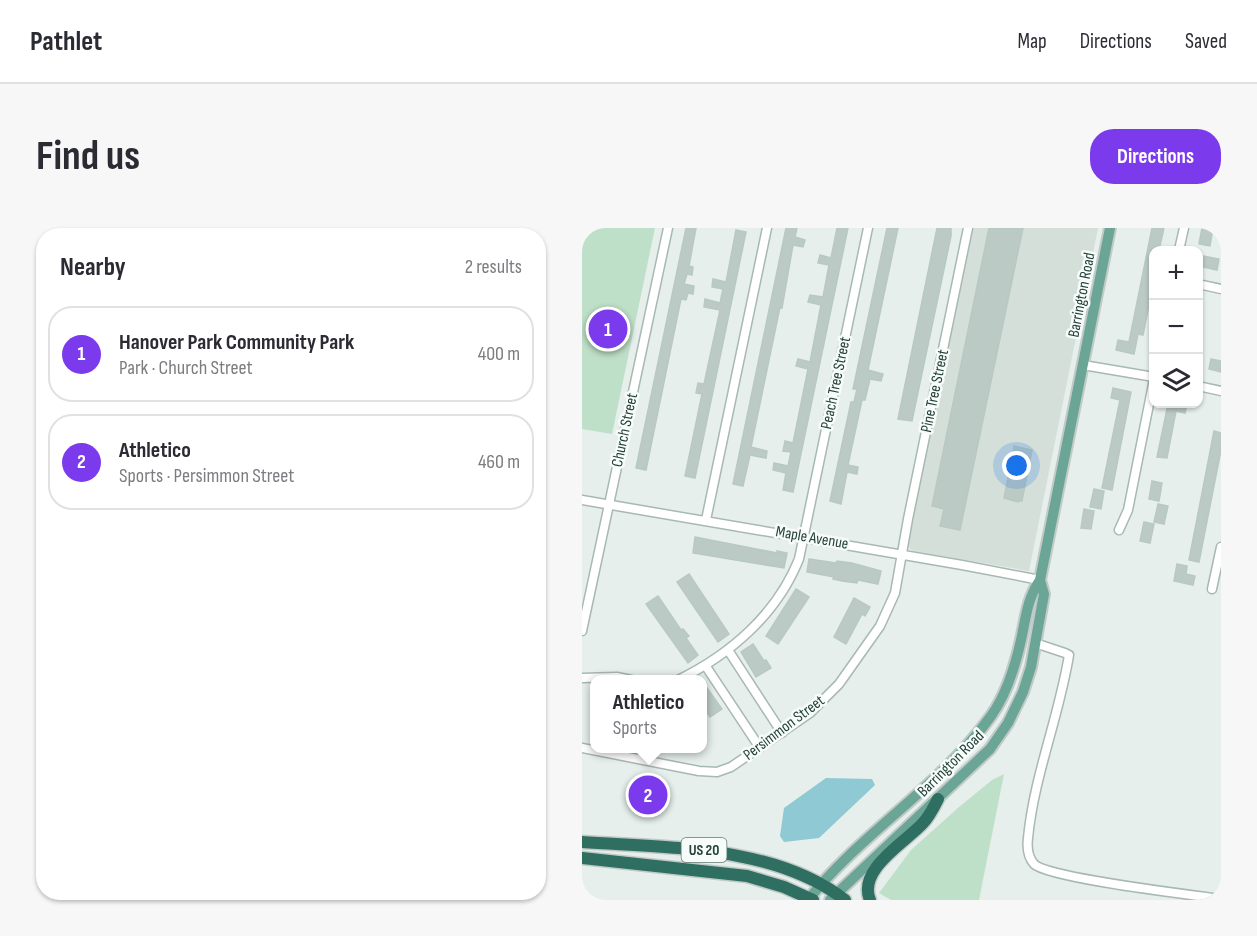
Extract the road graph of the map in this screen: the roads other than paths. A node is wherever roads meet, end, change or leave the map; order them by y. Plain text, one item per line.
1 (668, 228) edge
2 (767, 228) edge
3 (868, 228) edge
4 (969, 228) edge
5 (1110, 228) edge
6 (1184, 228) edge
7 (1180, 246) edge
8 (1203, 285) edge
9 (1221, 289) edge
10 (1083, 365) junction
11 (1149, 377) edge
12 (1203, 387) edge
13 (1221, 391) edge
14 (1149, 403) edge
15 (582, 500) edge
16 (609, 504) junction
17 (706, 520) junction
18 (1119, 530) dead end
19 (804, 537) junction
20 (1221, 547) edge
21 (901, 554) junction
22 (1041, 580) junction
23 (1212, 589) dead end
24 (582, 632) edge
25 (1035, 643) junction
26 (728, 650) junction
27 (705, 665) junction
28 (687, 675) edge
29 (782, 733) junction
30 (760, 748) junction
31 (607, 753) edge
32 (938, 799) junction
33 (582, 842) edge
34 (582, 858) edge
35 (820, 884) junction
36 (837, 898) edge
37 (810, 899) edge
38 (1221, 899) edge
39 (870, 900) edge

1 - 16 street, Church Street
2 - 17 street
3 - 19 street, Peach Tree Street
4 - 21 street, Pine Tree Street
5 - 10 main road, Barrington Road
6 - 7 street
8 - 9 street
10 - 11 street
10 - 22 main road, Barrington Road
12 - 13 street
14 - 18 street
15 - 16 street, Maple Avenue
16 - 17 street, Maple Avenue
16 - 24 street, Church Street
17 - 19 street, Maple Avenue
19 - 21 street, Maple Avenue
19 - 26 street, Peach Tree Street
20 - 23 street
21 - 22 street, Maple Avenue
21 - 29 street, Persimmon Street
22 - 25 main road, Barrington Road
22 - 35 main road, Barrington Road
25 - 32 main road, Barrington Road
25 - 38 street
26 - 27 street, Peach Tree Street
26 - 29 street
27 - 28 street, Peach Tree Street
27 - 30 street
29 - 30 street, Persimmon Street
30 - 31 street, Persimmon Street
32 - 36 main road, Barrington Road
32 - 39 highway
33 - 35 highway, US 20
34 - 37 highway, US 20
35 - 36 highway, US 20
35 - 37 main road, Barrington Road

